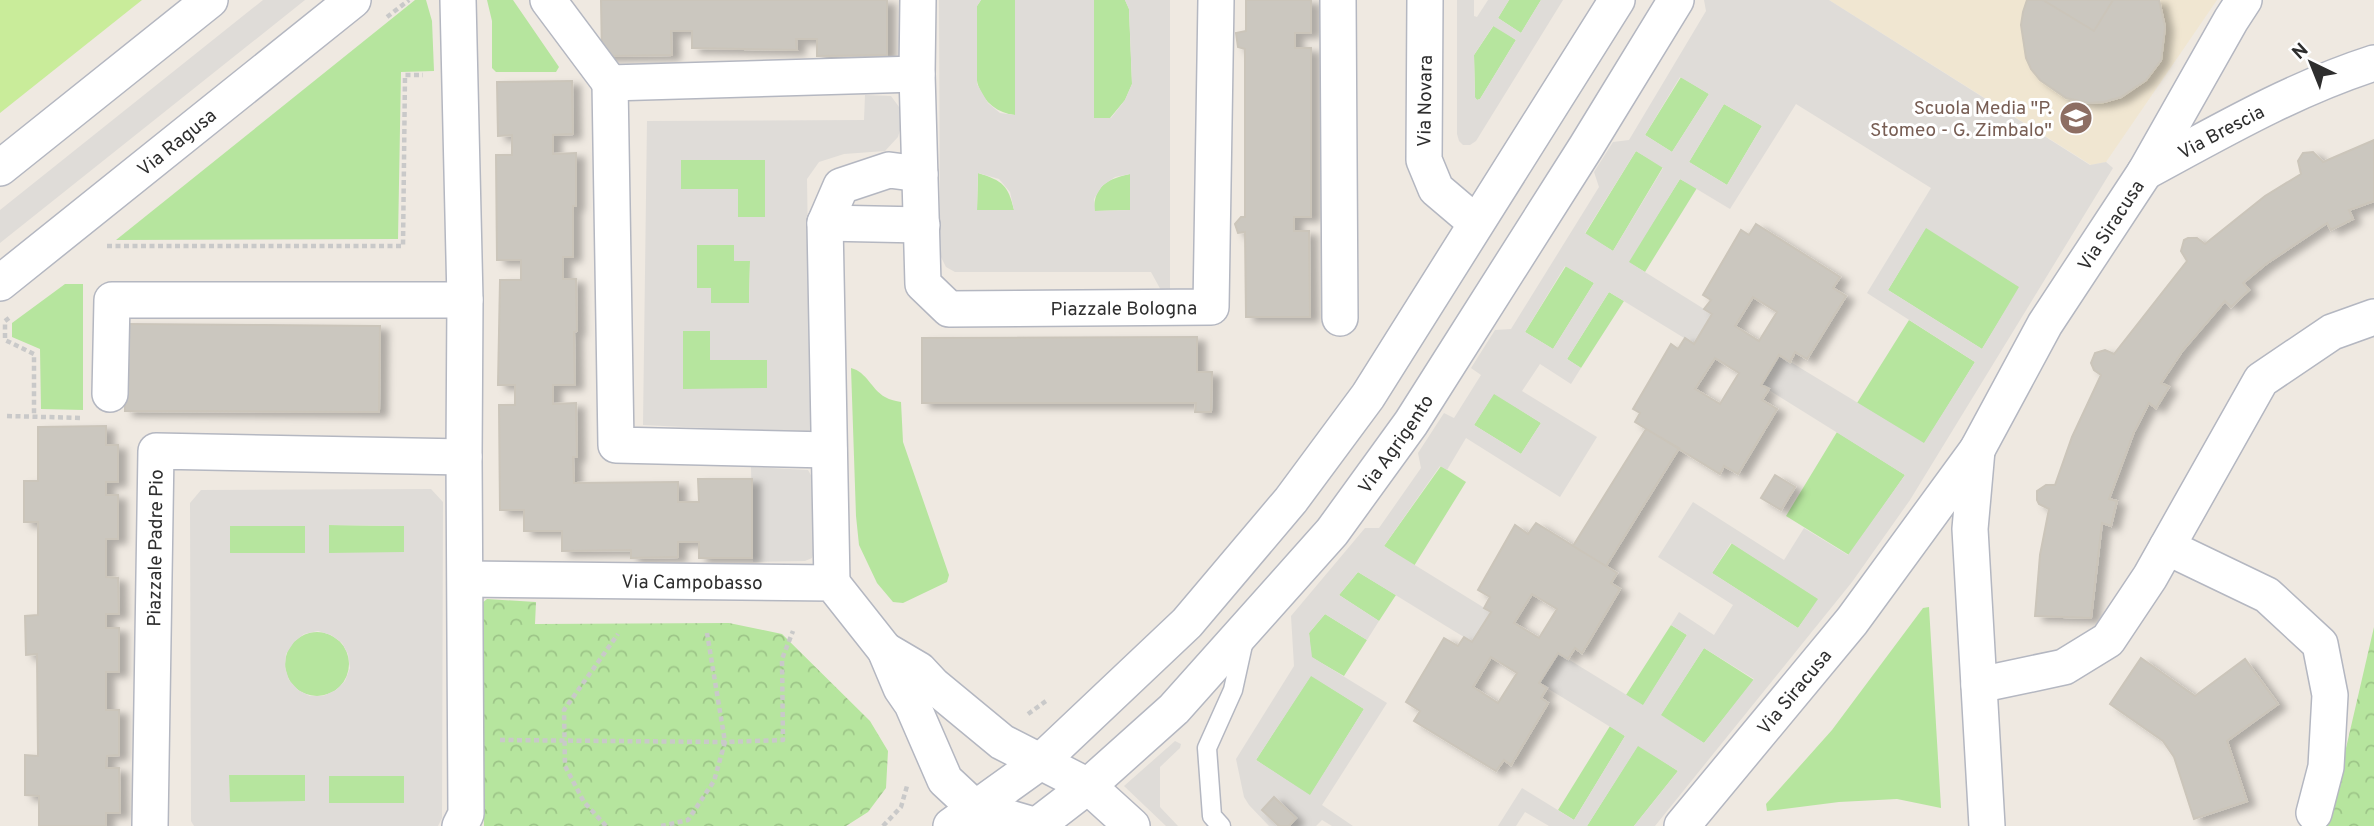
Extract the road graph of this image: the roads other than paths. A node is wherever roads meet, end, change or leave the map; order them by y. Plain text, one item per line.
1 (211, 0) edge
2 (353, 0) edge
3 (458, 0) edge
4 (548, 0) edge
5 (918, 0) edge
6 (1216, 0) edge
7 (1338, 0) edge
8 (1425, 0) edge
9 (1618, 0) edge
10 (1676, 0) edge
11 (2244, 0) edge
12 (2374, 64) edge
13 (917, 74) junction
14 (610, 83) junction
15 (0, 168) edge
16 (2145, 172) junction
17 (920, 174) junction
18 (825, 223) junction
19 (1476, 223) junction
20 (922, 225) junction
21 (0, 283) edge
22 (465, 300) junction
23 (2374, 317) edge
24 (1340, 318) dead end
25 (110, 394) dead end
26 (829, 450) junction
27 (1977, 450) junction
28 (464, 457) junction
29 (2167, 547) junction
30 (466, 579) junction
31 (832, 583) junction
32 (1247, 628) junction
33 (885, 650) junction
34 (1979, 685) junction
35 (1040, 762) junction
36 (1088, 786) junction
37 (2314, 813) dead end
38 (963, 817) edge
39 (1212, 823) edge
40 (150, 826) edge
41 (460, 826) edge
42 (1036, 826) edge
43 (1132, 826) edge
44 (1682, 826) edge
45 (1987, 826) edge

1 - 15 street
2 - 21 street, Via Ragusa
3 - 22 street
4 - 14 street
5 - 13 street, Piazzale Bologna
6 - 20 street, Piazzale Bologna
7 - 24 street
8 - 19 street, Via Novara
9 - 19 street
10 - 32 street, Via Agrigento
11 - 16 street, Via Siracusa
12 - 16 street, Via Brescia
13 - 14 street
13 - 17 street, Piazzale Bologna
14 - 26 street
16 - 27 street, Via Siracusa
17 - 18 street
17 - 20 street, Piazzale Bologna
18 - 20 street
18 - 26 street
19 - 35 street
22 - 25 street
22 - 28 street
23 - 29 street
26 - 31 street
27 - 34 street, Via Siracusa
27 - 44 street, Via Siracusa
28 - 30 street
28 - 40 street, Piazzale Padre Pio
29 - 34 street
29 - 37 street
30 - 31 street, Via Campobasso
30 - 41 street
31 - 33 street
32 - 36 street, Via Agrigento
32 - 39 lane
33 - 35 street
33 - 38 street
34 - 45 street, Via Siracusa
35 - 36 street
35 - 38 street
36 - 42 street, Via Agrigento
36 - 43 street
38 - 42 street, Via Agrigento

